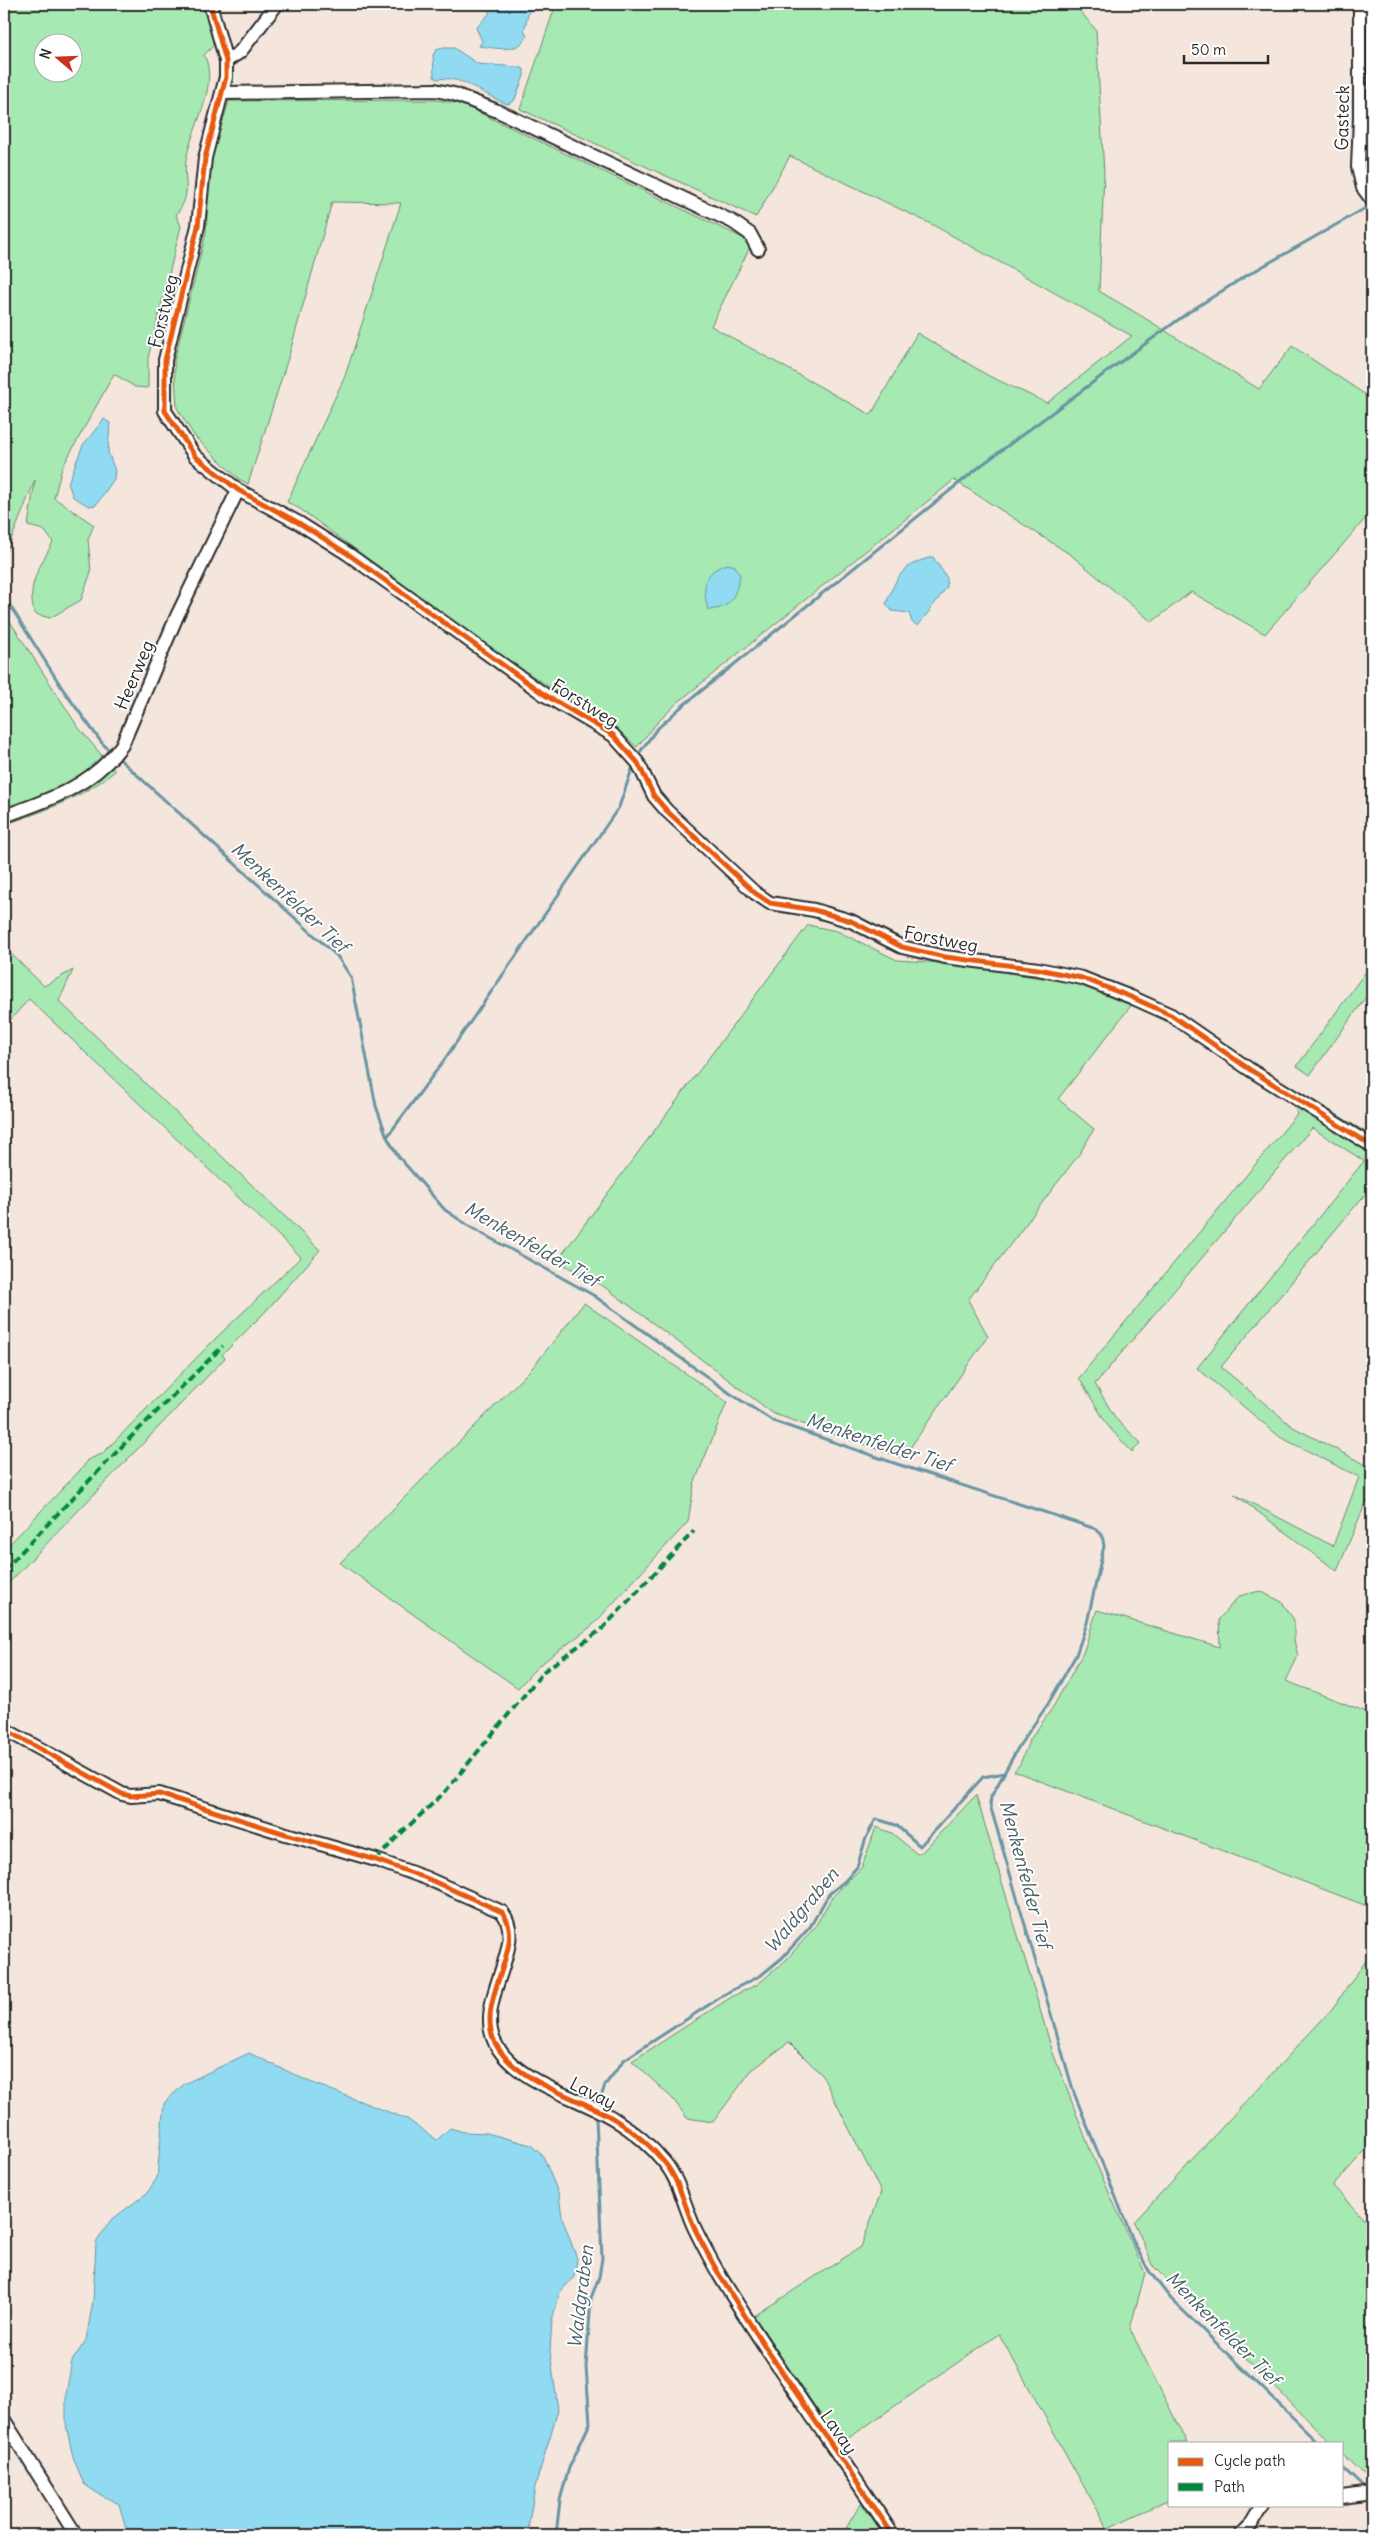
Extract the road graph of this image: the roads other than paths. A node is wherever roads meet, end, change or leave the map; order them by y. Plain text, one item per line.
1 (210, 4) edge
2 (276, 4) edge
3 (1358, 4) edge
4 (226, 61) junction
5 (223, 93) junction
6 (1372, 200) edge
7 (758, 249) dead end
8 (238, 490) junction
9 (4, 816) edge
10 (1372, 1146) edge
11 (4, 1729) edge
12 (4, 2420) edge
13 (1372, 2493) edge
14 (1344, 2497) edge
15 (1262, 2506) edge
16 (76, 2535) edge
17 (893, 2535) edge
18 (1240, 2535) edge

1 - 4 street, Forstweg
2 - 4 street
3 - 6 street, Gasteck
4 - 5 street, Forstweg
5 - 7 street
5 - 8 street, Forstweg
8 - 9 street, Heerweg
8 - 10 street, Forstweg
11 - 17 street, Lavay
12 - 16 street
13 - 14 street
15 - 18 street

